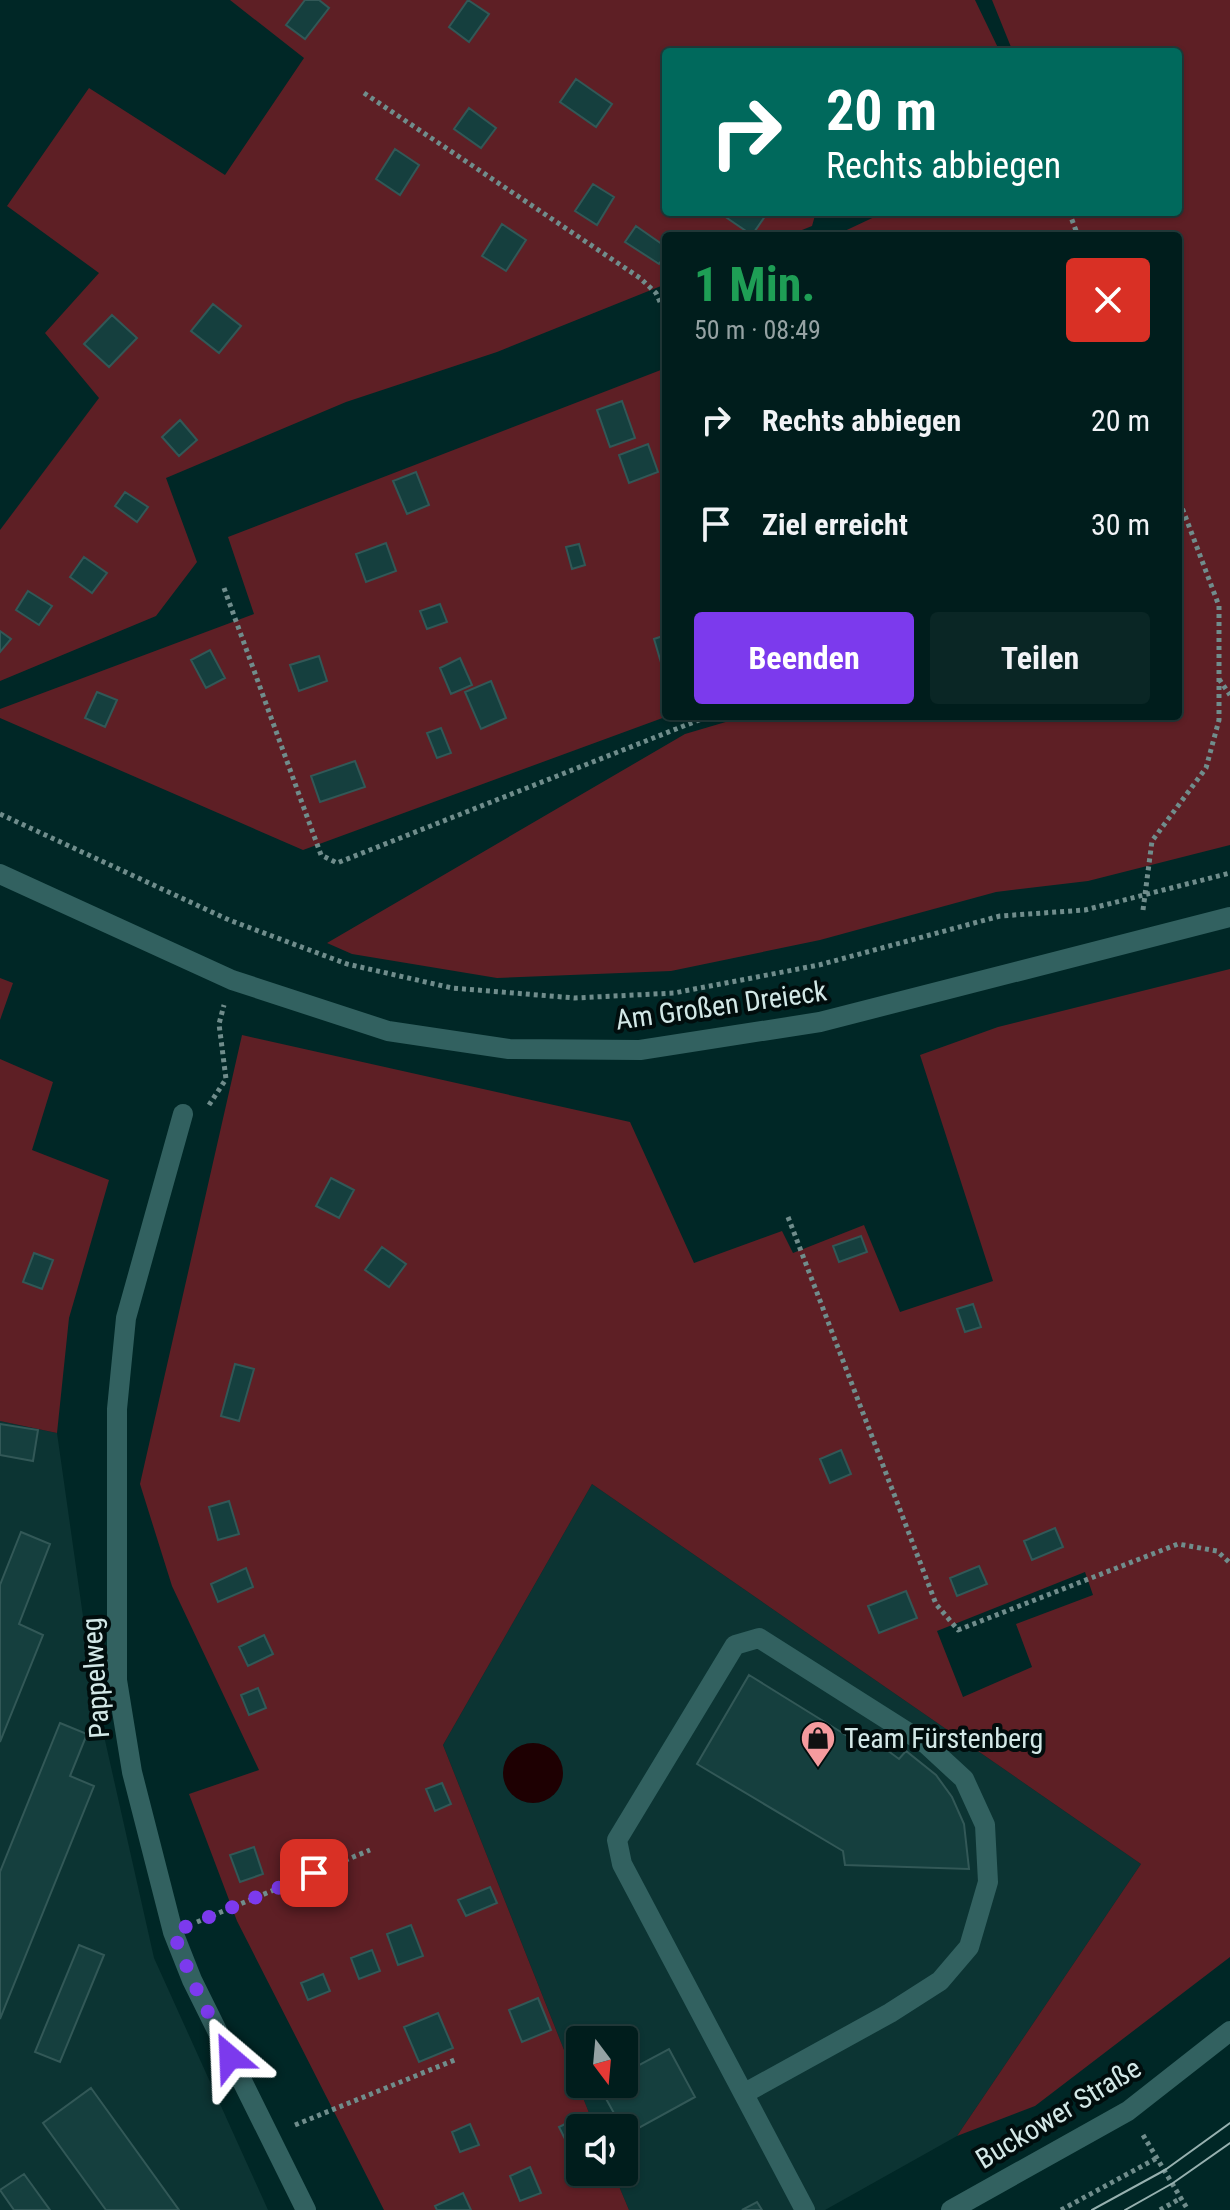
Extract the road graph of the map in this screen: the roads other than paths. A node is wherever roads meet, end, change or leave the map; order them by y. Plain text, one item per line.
1 (0, 874) edge
2 (1230, 917) edge
3 (183, 1114) road end
4 (1230, 2031) edge
5 (745, 2093) junction
6 (306, 2210) edge
7 (805, 2210) edge
8 (951, 2210) edge

1 - 2 street, Am Großen Dreieck
3 - 6 street, Pappelweg
4 - 8 street, Buckower Straße
5 - 5 street
5 - 7 street

